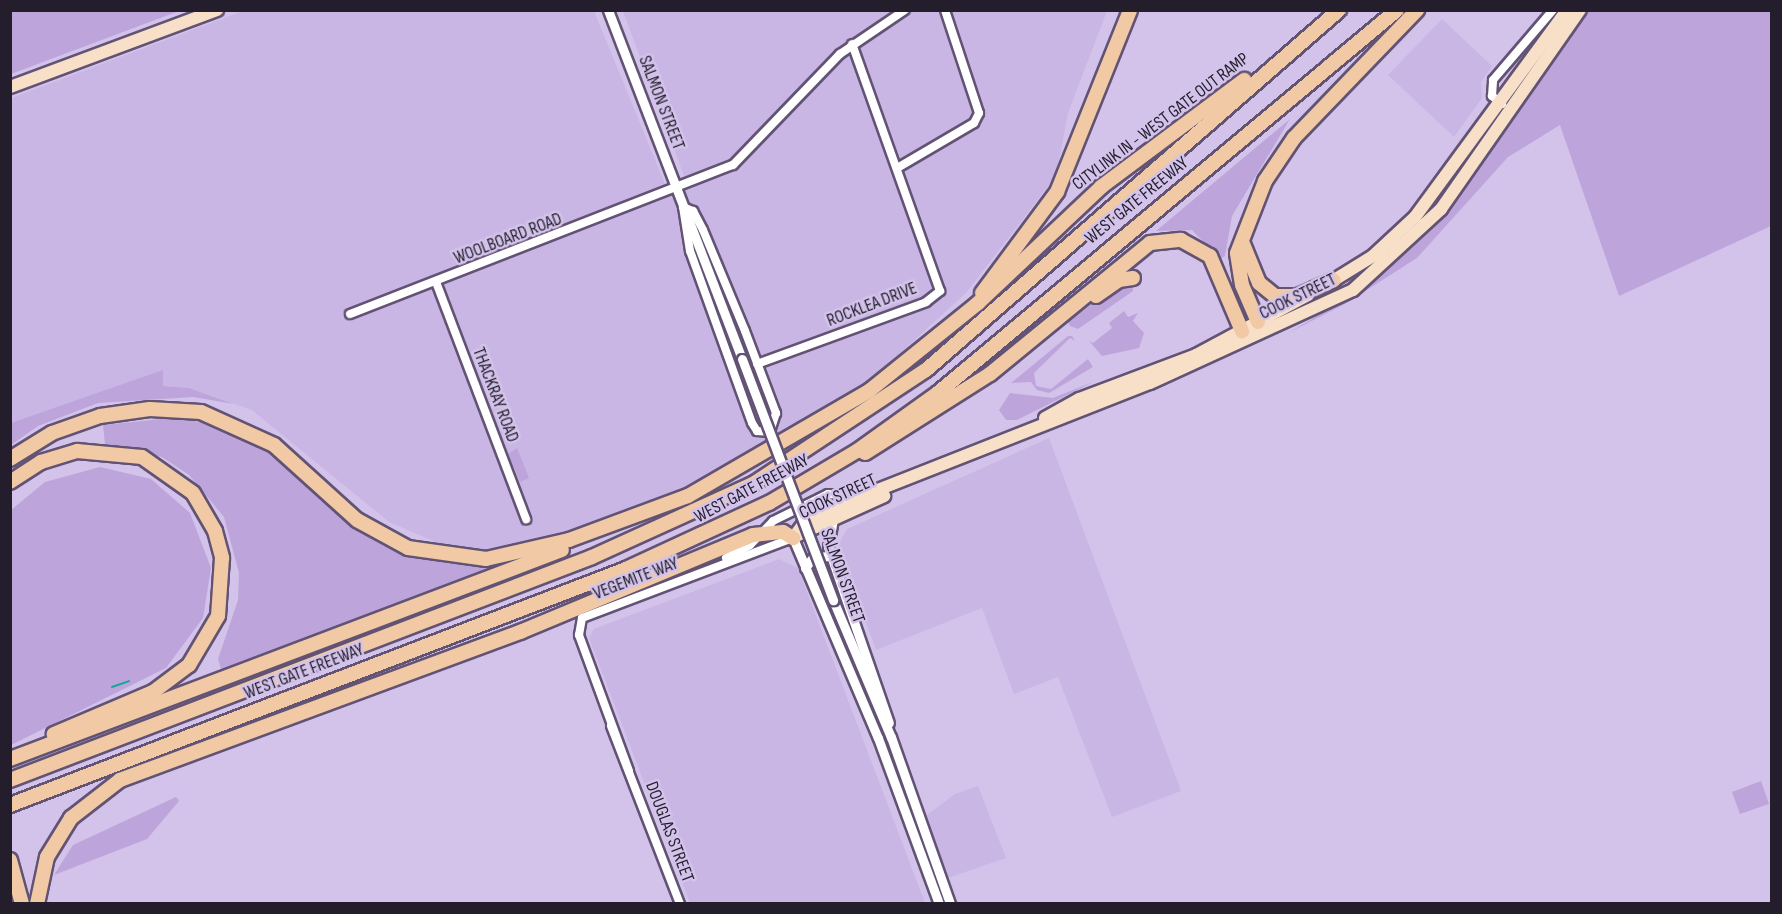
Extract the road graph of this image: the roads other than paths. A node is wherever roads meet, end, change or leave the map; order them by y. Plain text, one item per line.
1 (218, 10) edge
2 (608, 10) edge
3 (905, 10) edge
4 (945, 10) edge
5 (1339, 10) edge
6 (1397, 10) edge
7 (1417, 10) edge
8 (1426, 10) edge
9 (1553, 10) edge
10 (1567, 10) edge
11 (1580, 10) edge
12 (1129, 13) edge
13 (1321, 26) junction
14 (852, 44) junction
15 (10, 87) edge
16 (1344, 88) junction
17 (1498, 102) junction
18 (1511, 110) junction
19 (899, 167) junction
20 (676, 189) junction
21 (683, 207) junction
22 (1243, 244) junction
23 (1133, 278) dead end
24 (1334, 280) junction
25 (436, 282) junction
26 (978, 303) junction
27 (350, 314) dead end
28 (1260, 328) junction
29 (1047, 329) junction
30 (1245, 336) junction
31 (757, 364) junction
32 (10, 459) edge
33 (814, 478) junction
34 (909, 481) junction
35 (10, 482) edge
36 (688, 496) junction
37 (863, 496) junction
38 (798, 509) joint
39 (526, 519) dead end
40 (738, 519) junction
41 (832, 519) junction
42 (761, 533) junction
43 (793, 538) junction
44 (831, 556) junction
45 (709, 567) junction
46 (805, 568) junction
47 (578, 626) joint
48 (404, 676) junction
49 (870, 697) junction
50 (878, 738) junction
51 (891, 738) junction
52 (10, 752) edge
53 (10, 759) edge
54 (10, 780) edge
55 (10, 805) edge
56 (10, 861) edge
57 (939, 890) junction
58 (21, 903) edge
59 (37, 903) edge
60 (680, 903) edge
61 (939, 903) edge
62 (950, 903) edge

1 - 15 main road
2 - 20 street, SALMON STREET
3 - 14 street
4 - 19 street
5 - 13 highway, WEST GATE FREEWAY
6 - 33 highway, WEST GATE FREEWAY
7 - 16 highway
8 - 16 highway
9 - 17 street
10 - 17 main road, COOK STREET
11 - 18 main road, COOK STREET
12 - 26 highway
13 - 26 highway, CITYLINK IN - WEST GATE OUT RAMP
13 - 54 highway, WEST GATE FREEWAY
14 - 19 street, ROCKLEA DRIVE
14 - 20 street
16 - 22 highway
17 - 18 street
17 - 24 main road, COOK STREET
18 - 28 main road, COOK STREET
19 - 31 street, ROCKLEA DRIVE
20 - 21 street, SALMON STREET
20 - 25 street, WOOLBOARD ROAD
21 - 31 street, SALMON STREET
21 - 31 street, SALMON STREET
21 - 49 street, SALMON STREET, bridge
22 - 24 highway
22 - 28 highway
23 - 29 highway
24 - 28 main road, COOK STREET
25 - 27 street, WOOLBOARD ROAD
25 - 39 street, THACKRAY ROAD
26 - 36 highway, CITYLINK IN - WEST GATE OUT RAMP
28 - 30 main road, COOK STREET
29 - 30 highway
29 - 33 highway
30 - 34 main road, COOK STREET
32 - 36 highway
33 - 40 highway, WEST GATE FREEWAY
34 - 37 main road, COOK STREET
34 - 41 main road, COOK STREET
35 - 52 highway
36 - 53 highway
37 - 38 street, COOK STREET
37 - 43 main road, COOK STREET
38 - 42 street, VEGEMITE WAY
40 - 48 highway
40 - 55 highway, WEST GATE FREEWAY
41 - 43 main road, COOK STREET
41 - 44 street, SALMON STREET
42 - 43 highway
42 - 45 street, VEGEMITE WAY
42 - 48 highway
43 - 45 street, VEGEMITE WAY
43 - 46 street, SALMON STREET
44 - 46 street
44 - 51 street, SALMON STREET
45 - 47 street, VEGEMITE WAY
46 - 50 street, SALMON STREET
47 - 60 street, DOUGLAS STREET
48 - 59 highway
49 - 50 street, SALMON STREET
49 - 51 street, SALMON STREET
50 - 57 street, SALMON STREET
51 - 57 street, SALMON STREET
56 - 58 highway
57 - 61 street, SALMON STREET
57 - 62 street, SALMON STREET

